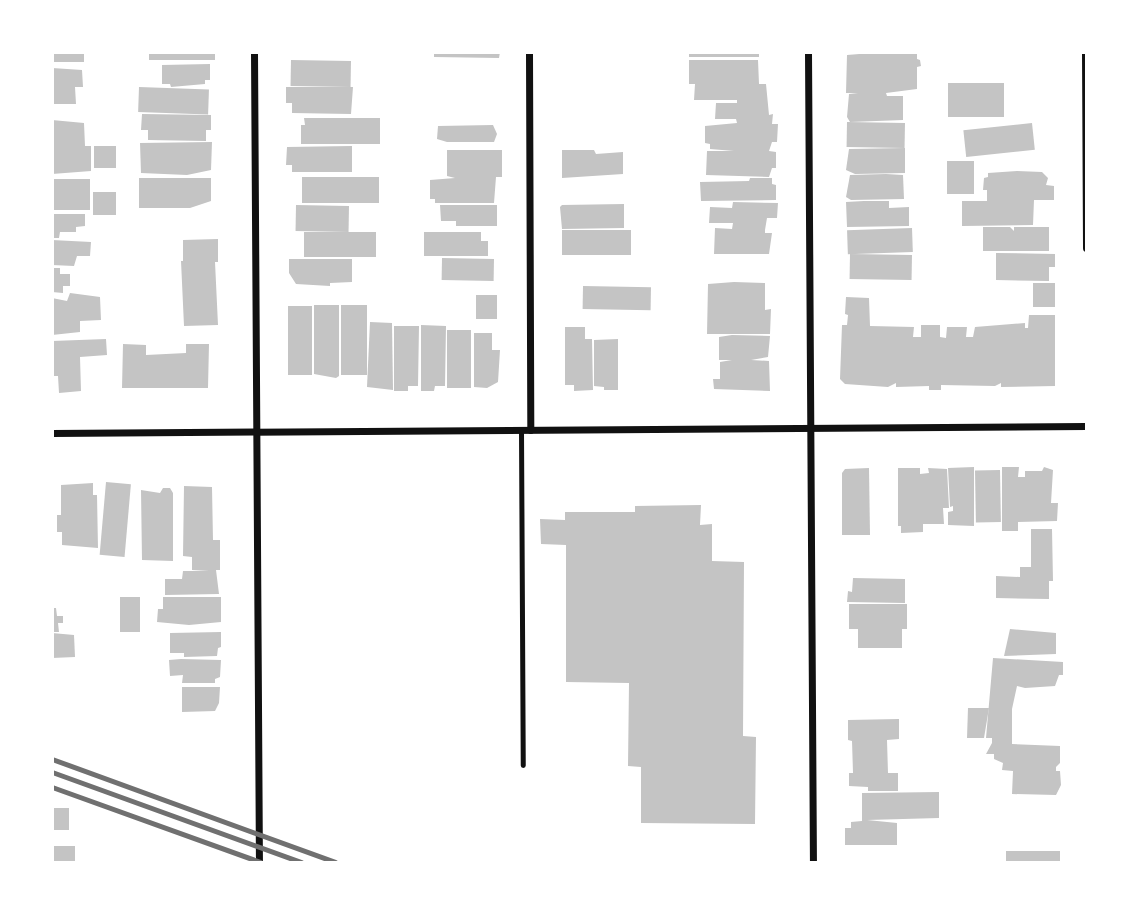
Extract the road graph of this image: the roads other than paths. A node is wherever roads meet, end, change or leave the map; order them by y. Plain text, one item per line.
1 (254, 52) edge
2 (529, 52) edge
3 (808, 52) edge
4 (1085, 52) edge
5 (1087, 248) edge
6 (1087, 426) edge
7 (811, 428) junction
8 (526, 430) junction
9 (256, 432) junction
10 (52, 433) edge
11 (523, 765) dead end
12 (259, 863) edge
13 (813, 863) edge

1 - 9 street
2 - 8 street
3 - 7 street
4 - 5 street
6 - 7 street
7 - 8 street
7 - 13 street
8 - 9 street
8 - 11 lane
9 - 10 street
9 - 12 street

